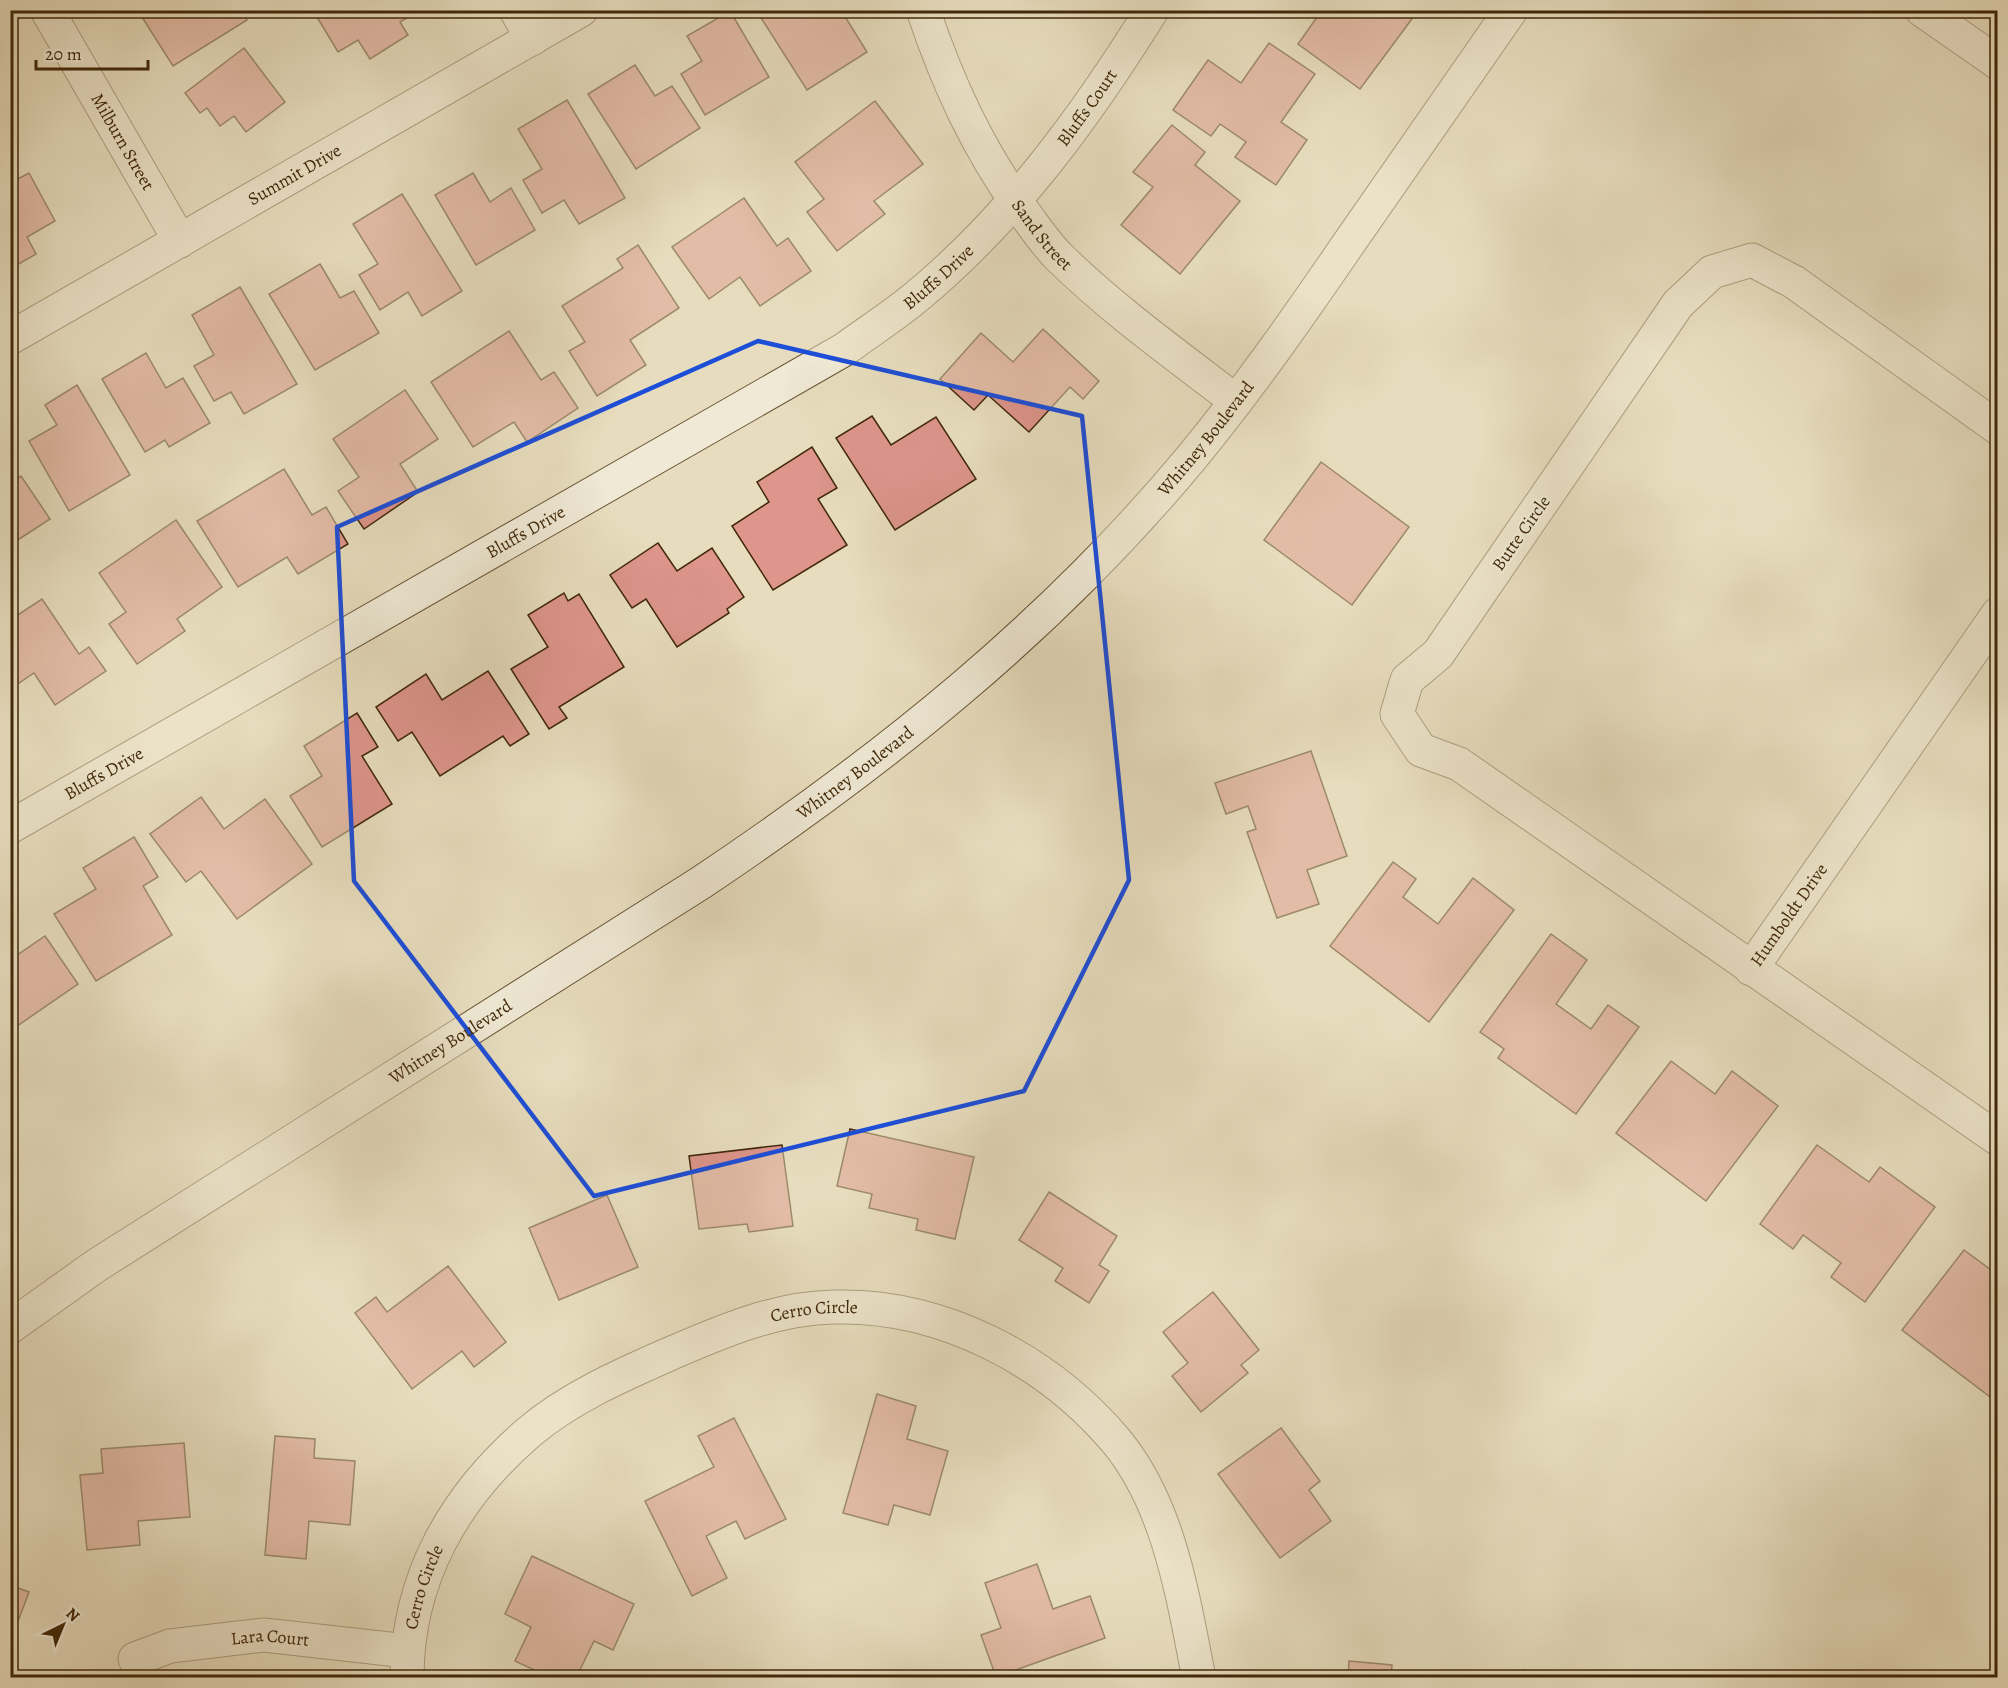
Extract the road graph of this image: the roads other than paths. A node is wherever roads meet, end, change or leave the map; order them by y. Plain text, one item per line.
1 (47, 10) edge
2 (516, 10) edge
3 (581, 10) edge
4 (923, 10) edge
5 (1152, 10) edge
6 (1510, 10) edge
7 (1922, 10) edge
8 (532, 39) junction
9 (1998, 63) edge
10 (1015, 200) junction
11 (180, 241) junction
12 (10, 338) edge
13 (1236, 401) junction
14 (1998, 428) edge
15 (1998, 614) edge
16 (10, 827) edge
17 (1751, 969) junction
18 (1998, 1139) edge
19 (10, 1327) edge
20 (135, 1659) dead end
21 (407, 1664) edge
22 (1199, 1677) edge

1 - 11 street, Milburn Street
2 - 8 street
3 - 8 street, Summit Drive
4 - 10 street, Sand Street
5 - 10 street, Bluffs Court
6 - 13 street, Whitney Boulevard
7 - 9 street
8 - 11 street, Summit Drive
10 - 13 street, Sand Street
10 - 16 street, Bluffs Drive
11 - 12 street, Summit Drive
13 - 19 street, Whitney Boulevard
14 - 17 street, Butte Circle
15 - 17 street, Humboldt Drive
17 - 18 street, Humboldt Drive
20 - 21 street, Lara Court
21 - 22 street, Cerro Circle

